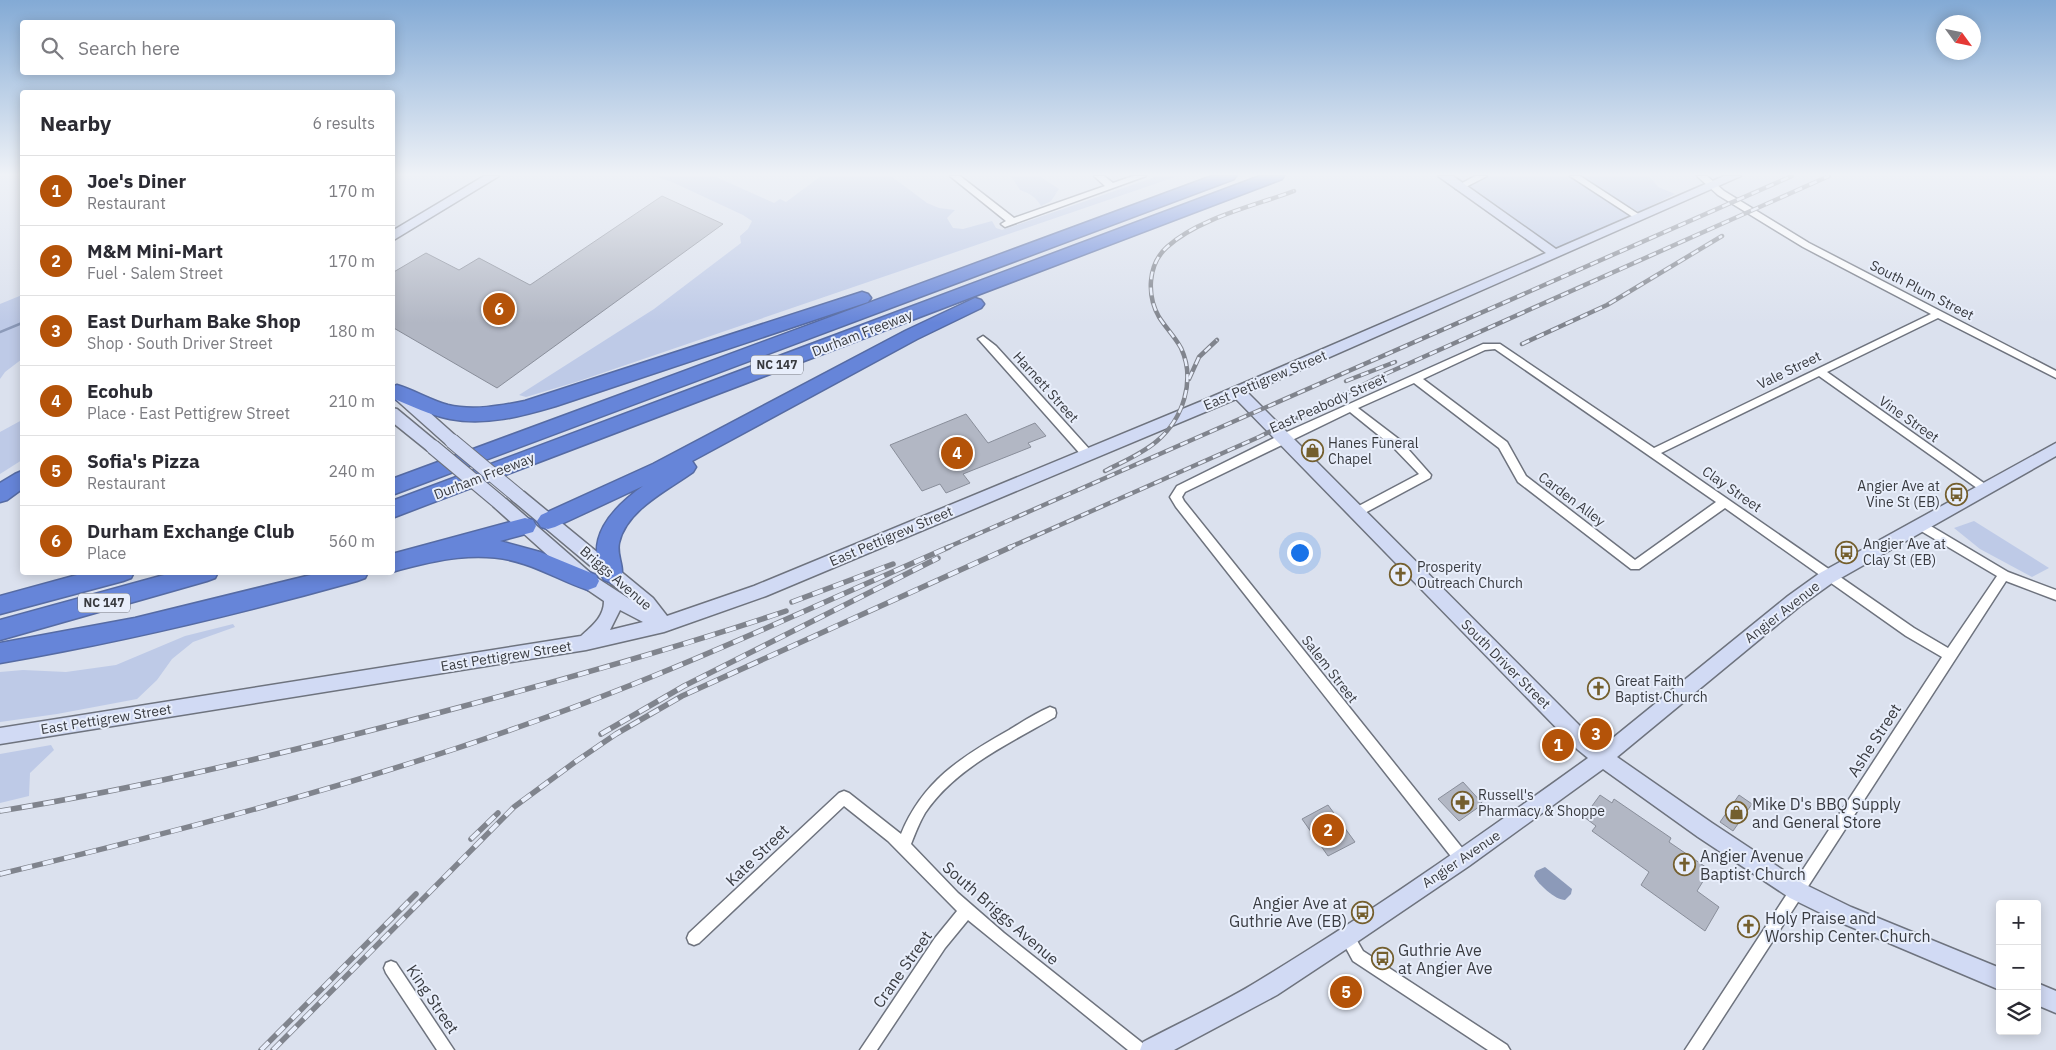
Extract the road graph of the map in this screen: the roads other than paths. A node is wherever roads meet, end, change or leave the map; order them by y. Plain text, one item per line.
1 (412, 225) edge
2 (1089, 225) edge
3 (1099, 225) edge
4 (1149, 225) edge
5 (1151, 225) edge
6 (1514, 225) edge
7 (1621, 225) edge
8 (1773, 225) edge
9 (395, 235) edge
10 (1554, 253) junction
11 (1938, 314) junction
12 (983, 339) dead end
13 (1497, 346) joint
14 (1818, 372) junction
15 (2056, 375) edge
16 (1416, 379) junction
17 (812, 387) junction
18 (395, 390) edge
19 (1238, 392) junction
20 (1351, 408) junction
21 (395, 415) edge
22 (1284, 438) junction
23 (522, 439) junction
24 (1653, 453) junction
25 (1087, 454) junction
26 (2051, 457) edge
27 (395, 477) edge
28 (20, 480) edge
29 (395, 486) edge
30 (1984, 489) junction
31 (0, 494) edge
32 (1176, 497) joint
33 (1725, 502) junction
34 (395, 509) edge
35 (1357, 512) junction
36 (548, 521) junction
37 (1920, 525) junction
38 (525, 526) junction
39 (432, 552) junction
40 (395, 562) edge
41 (612, 574) junction
42 (111, 575) edge
43 (196, 575) edge
44 (346, 575) edge
45 (1831, 575) junction
46 (2004, 576) junction
47 (588, 581) junction
48 (2056, 595) edge
49 (612, 598) junction
50 (0, 604) edge
51 (664, 625) junction
52 (0, 630) edge
53 (586, 643) junction
54 (0, 653) edge
55 (1950, 655) junction
56 (1050, 713) dead end
57 (0, 736) edge
58 (1602, 758) junction
59 (844, 797) joint
60 (903, 846) junction
61 (1462, 859) junction
62 (1797, 891) junction
63 (967, 910) junction
64 (1347, 937) junction
65 (694, 938) dead end
66 (391, 968) dead end
67 (1996, 977) edge
68 (2041, 996) edge
69 (2056, 1002) edge
70 (446, 1050) edge
71 (868, 1050) edge
72 (1140, 1050) edge
73 (1151, 1050) edge
74 (1502, 1050) edge
75 (1693, 1050) edge

1 - 9 street
2 - 18 highway
3 - 23 highway, Durham Freeway / NC 147
4 - 34 highway, Durham Freeway / NC 147
5 - 17 highway
6 - 10 street
7 - 10 street, East Pettigrew Street
8 - 11 street, South Plum Street
10 - 19 street, East Pettigrew Street
11 - 14 street, Vale Street
11 - 15 street, South Plum Street
12 - 25 street, Harnett Street
13 - 16 street, East Peabody Street
13 - 24 street, Clay Street
14 - 24 street, Vale Street
14 - 30 street, Vine Street
16 - 20 street, East Peabody Street
16 - 33 street, Carden Alley
17 - 36 highway
17 - 41 highway
18 - 36 street, Briggs Avenue, bridge
19 - 22 street, South Driver Street
19 - 25 street, East Pettigrew Street
20 - 22 street, East Peabody Street
20 - 35 street
21 - 38 street, Briggs Avenue, bridge
22 - 32 street, East Peabody Street
22 - 35 street, South Driver Street
23 - 27 highway
23 - 29 highway, Durham Freeway / NC 147
24 - 33 street, Clay Street
25 - 51 street, East Pettigrew Street
26 - 30 street, Angier Avenue
28 - 31 highway
30 - 37 street, Angier Avenue
32 - 61 street, Salem Street
33 - 45 street, Clay Street
35 - 58 street, South Driver Street
36 - 38 street
36 - 41 street, Briggs Avenue
37 - 45 street, Angier Avenue
37 - 46 street
38 - 39 highway
38 - 47 street, Briggs Avenue
39 - 40 highway
39 - 47 highway
41 - 51 street, Briggs Avenue
42 - 50 highway, NC 147
43 - 52 highway, NC 147
44 - 54 highway
45 - 55 street, Clay Street
45 - 58 street, Angier Avenue
46 - 48 street
46 - 55 street, Ashe Street
47 - 49 street, Briggs Avenue
49 - 51 street, Briggs Avenue
49 - 53 street
51 - 53 street, East Pettigrew Street
53 - 57 street, East Pettigrew Street
55 - 62 street, Ashe Street
56 - 60 street
58 - 61 street, Angier Avenue
58 - 62 street, South Driver Street
59 - 60 street, South Briggs Avenue
59 - 65 street, Kate Street
60 - 63 street, South Briggs Avenue
61 - 64 street, Angier Avenue
62 - 67 street, South Driver Street
62 - 75 street, Ashe Street
63 - 71 street, Crane Street
63 - 72 street, South Briggs Avenue
64 - 73 street, Angier Avenue
64 - 74 street
66 - 70 street, King Street
68 - 69 street

